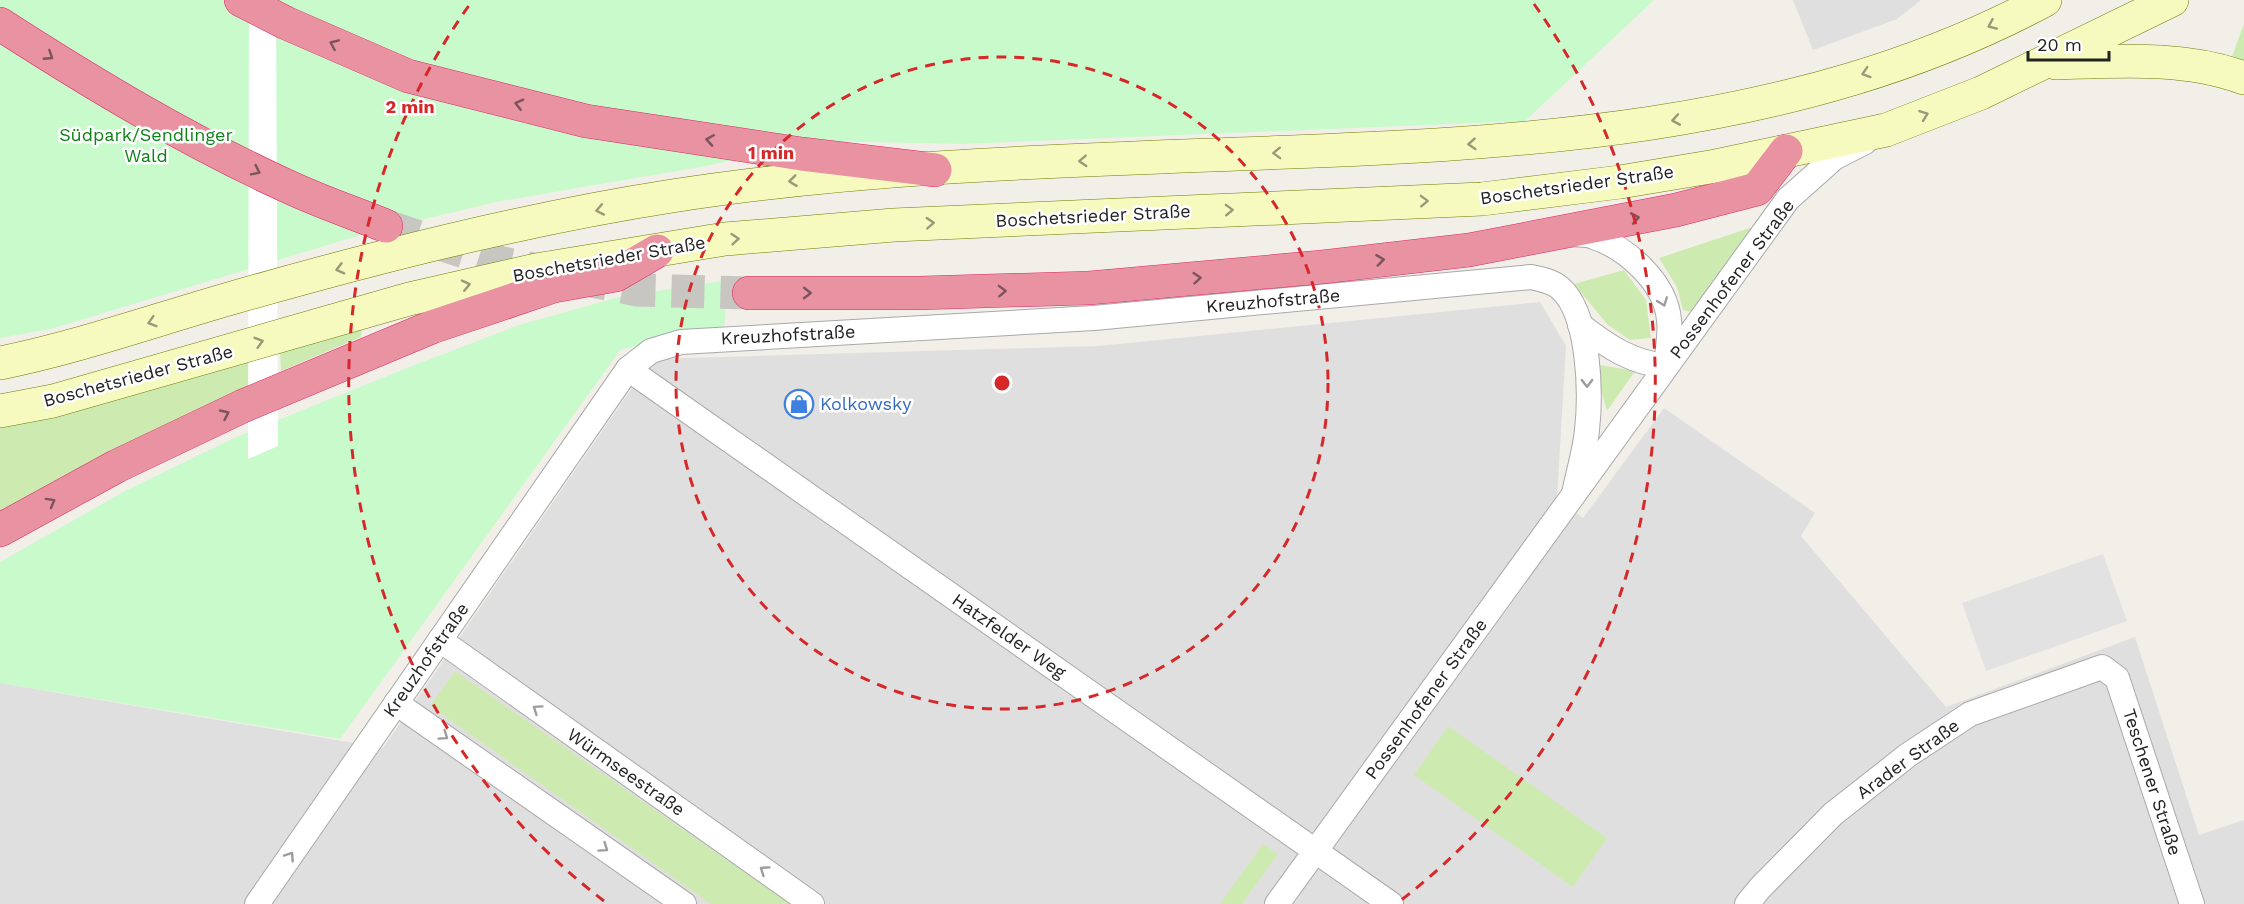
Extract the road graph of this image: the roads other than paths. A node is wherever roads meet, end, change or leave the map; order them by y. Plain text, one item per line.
1 (241, 0) edge
2 (2045, 0) edge
3 (2172, 0) edge
4 (0, 24) edge
5 (2046, 63) junction
6 (2244, 78) edge
7 (1886, 130) junction
8 (1786, 151) junction
9 (935, 170) junction
10 (386, 226) tunnel mouth
11 (1557, 232) junction
12 (657, 251) junction
13 (749, 293) tunnel mouth
14 (1580, 325) junction
15 (0, 363) edge
16 (1666, 366) junction
17 (628, 369) junction
18 (0, 411) edge
19 (1574, 494) junction
20 (0, 530) edge
21 (440, 640) junction
22 (2102, 667) joint
23 (396, 703) junction
24 (1316, 851) junction
25 (680, 903) edge
26 (257, 904) edge
27 (812, 904) edge
28 (1277, 904) edge
29 (1391, 904) edge
30 (1747, 904) edge
31 (2192, 904) edge

9 -> 1 highway
2 -> 9 main road
3 - 5 main road, Boschetsrieder Straße
4 -> 10 highway
5 - 6 main road
7 -> 5 main road, Boschetsrieder Straße
7 - 8 main road, Boschetsrieder Straße
7 - 16 street, Possenhofener Straße
11 -> 8 highway
12 -> 8 main road, Boschetsrieder Straße
9 -> 15 main road
13 -> 11 highway
11 -> 16 street, Possenhofener Straße
18 -> 12 main road, Boschetsrieder Straße
20 -> 12 highway
14 - 16 street, Possenhofener Straße
14 - 17 street, Kreuzhofstraße
14 -> 19 street, Possenhofener Straße
16 - 19 street, Possenhofener Straße
17 - 21 street, Kreuzhofstraße
17 - 24 street, Hatzfelder Weg
19 - 24 street, Possenhofener Straße
21 - 23 street, Kreuzhofstraße
27 -> 21 street, Würmseestraße
22 - 30 street, Arader Straße
22 - 31 street, Teschener Straße
23 -> 25 street
26 -> 23 street, Kreuzhofstraße
24 - 28 street, Possenhofener Straße
24 - 29 street, Hatzfelder Weg

